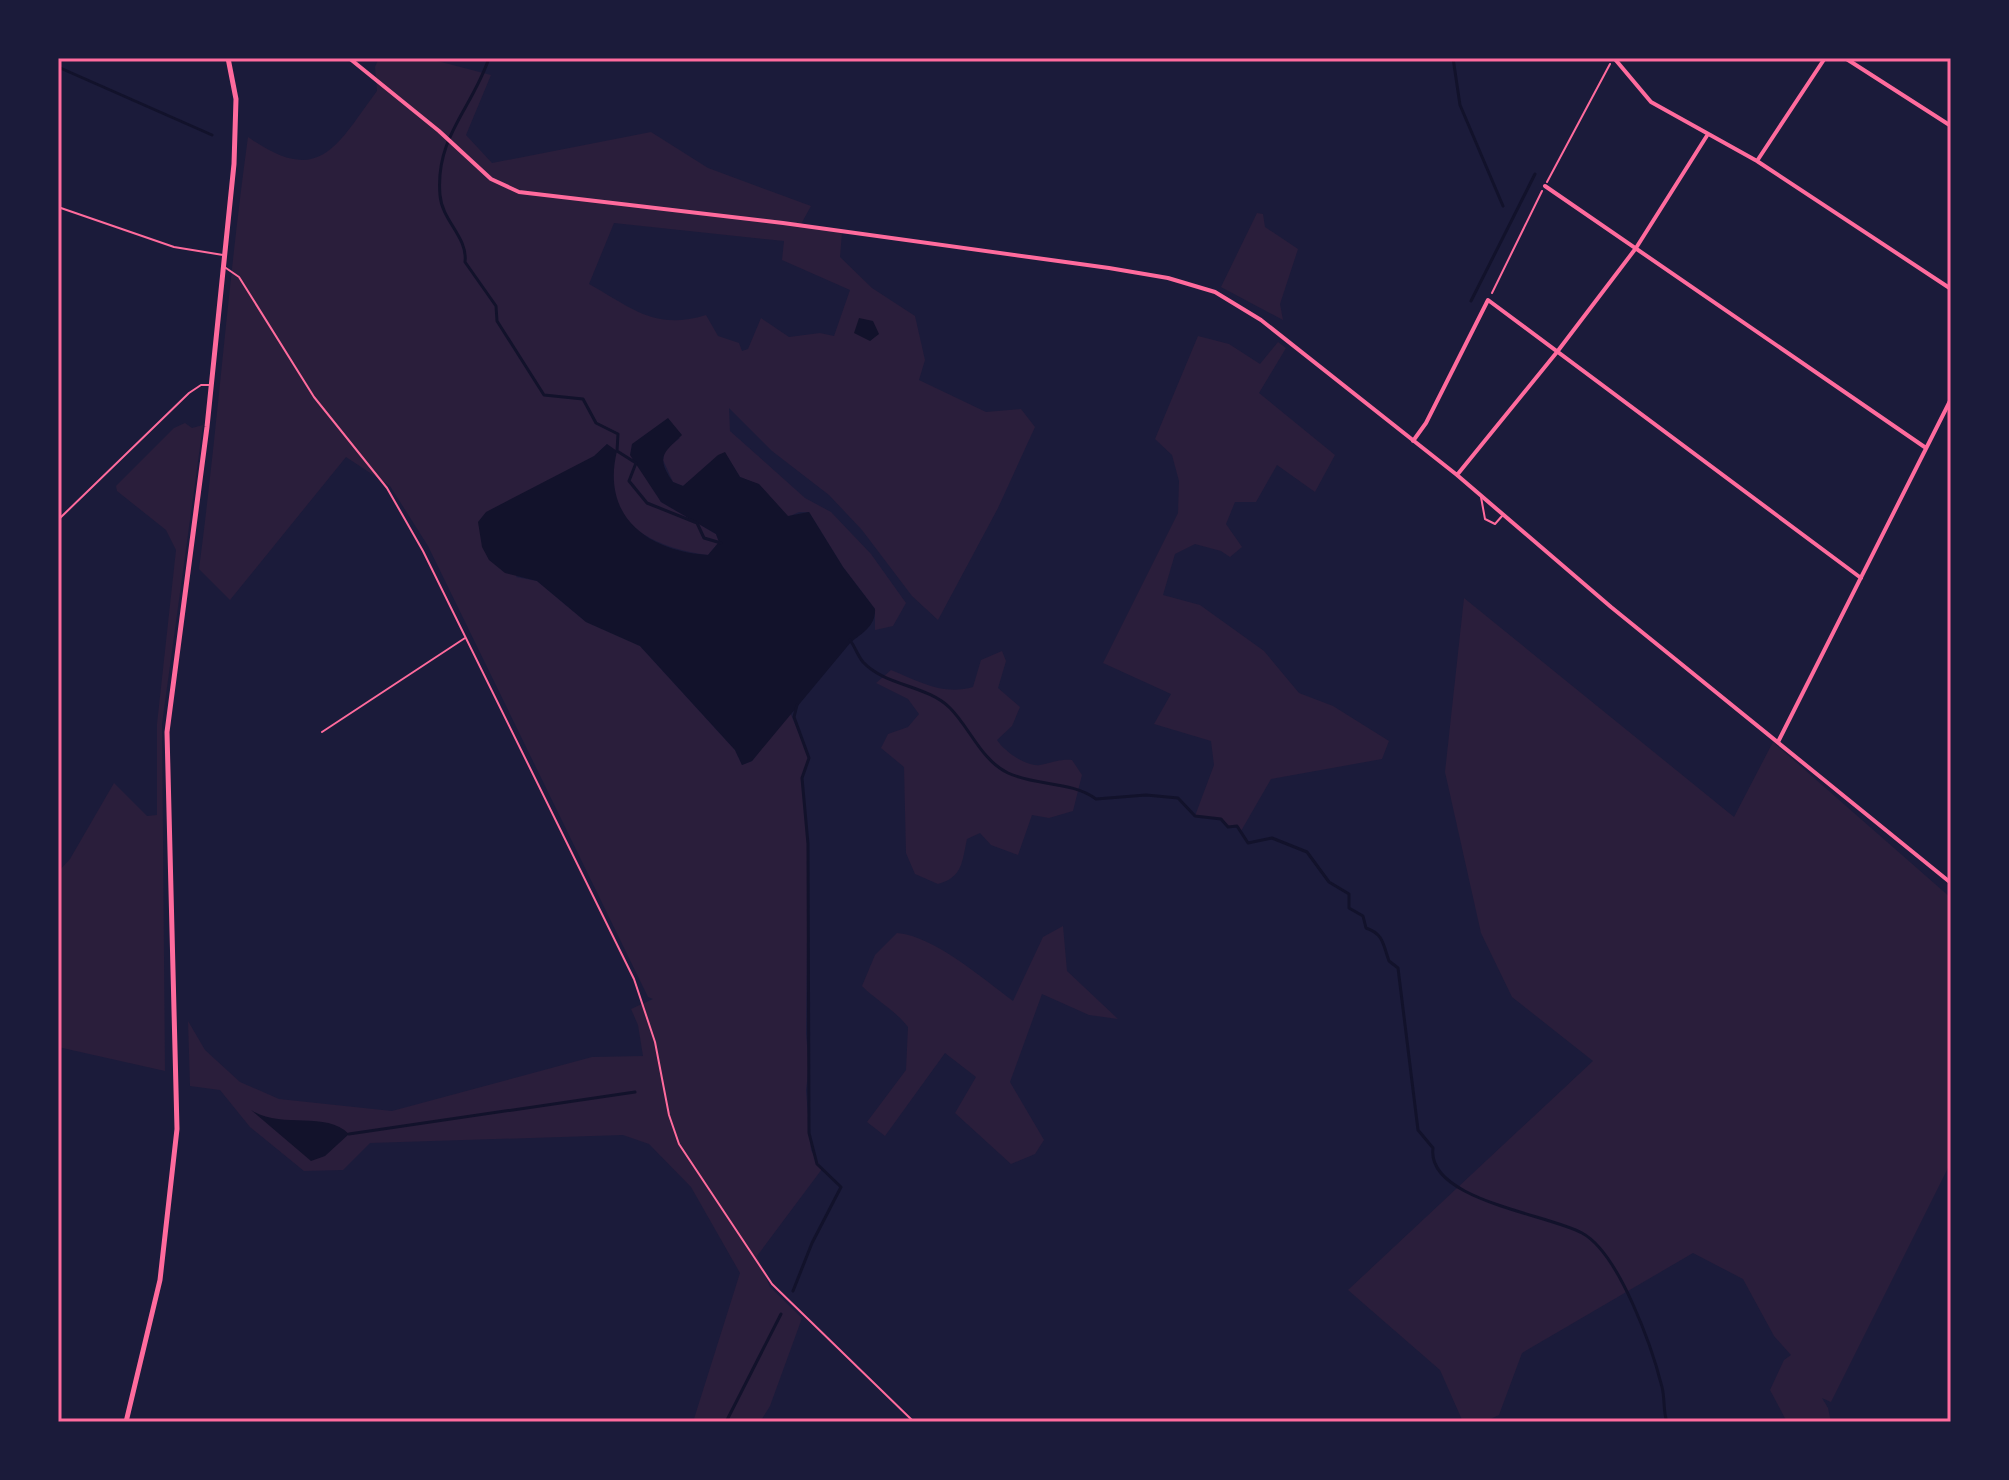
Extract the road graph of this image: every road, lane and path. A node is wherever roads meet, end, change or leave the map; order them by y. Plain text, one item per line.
1 (228, 58) edge
2 (349, 58) edge
3 (1825, 58) edge
4 (1846, 58) edge
5 (1614, 60) edge
6 (1951, 126) edge
7 (1708, 134) junction
8 (1757, 161) junction
9 (1545, 186) junction
10 (58, 207) edge
11 (1636, 248) junction
12 (224, 255) junction
13 (223, 266) junction
14 (1951, 289) edge
15 (1488, 300) junction
16 (1557, 352) junction
17 (211, 385) junction
18 (1951, 399) edge
19 (1413, 441) junction
20 (1926, 448) junction
21 (1457, 475) junction
22 (1478, 492) junction
23 (1503, 513) junction
24 (58, 520) edge
25 (1861, 578) junction
26 (466, 637) junction
27 (322, 732) dead end
28 (1778, 742) junction
29 (1951, 883) edge
30 (126, 1422) edge
31 (914, 1422) edge

1 - 12 street
2 - 19 street
3 - 8 street
4 - 6 street
5 - 7 street
5 - 9 path
7 - 8 street
7 - 11 street
8 - 14 street
9 - 11 street
9 - 15 path
10 - 12 lane
11 - 16 street
11 - 20 street
12 - 13 street
13 - 17 street
13 - 26 lane
15 - 16 street
15 - 19 street
16 - 21 street
16 - 25 street
17 - 24 lane
17 - 30 street
18 - 20 street
19 - 21 street
20 - 25 street
21 - 22 street
22 - 23 street
22 - 23 lane
23 - 28 street
25 - 28 street
26 - 27 lane
26 - 31 lane
28 - 29 street

